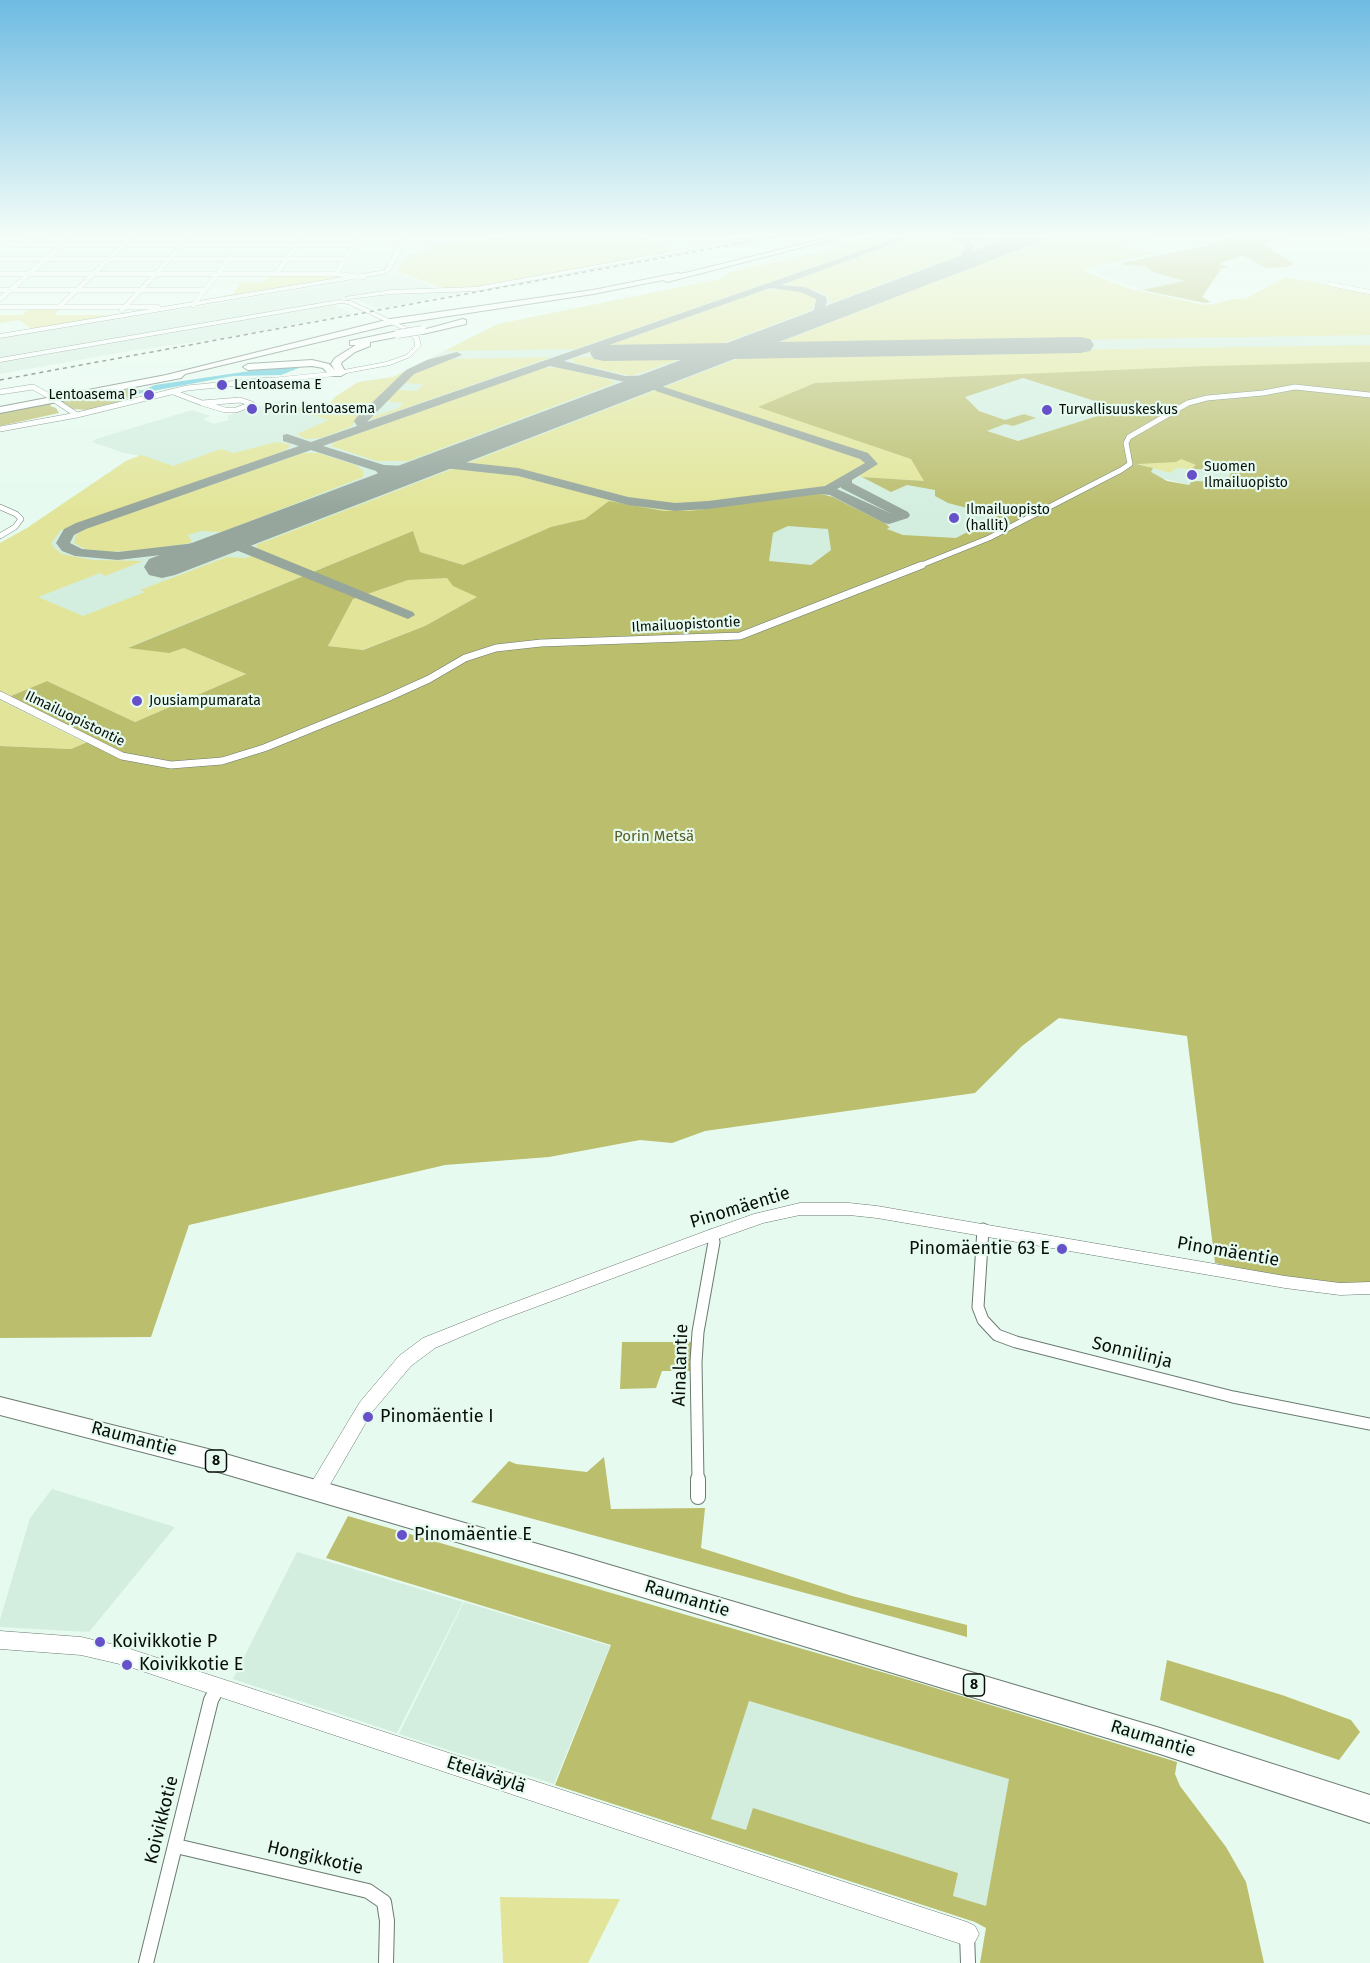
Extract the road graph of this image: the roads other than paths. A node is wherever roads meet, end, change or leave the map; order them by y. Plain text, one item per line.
1 (51, 328) edge
2 (182, 328) edge
3 (367, 328) edge
4 (403, 328) edge
5 (432, 328) edge
6 (434, 328) edge
7 (421, 330) junction
8 (398, 334) junction
9 (0, 336) edge
10 (0, 360) edge
11 (337, 373) junction
12 (171, 375) junction
13 (0, 392) edge
14 (180, 392) junction
15 (89, 393) junction
16 (1370, 395) edge
17 (49, 396) dead end
18 (56, 401) dead end
19 (202, 403) junction
20 (0, 408) edge
21 (77, 415) junction
22 (0, 429) edge
23 (0, 507) edge
24 (0, 536) edge
25 (0, 695) edge
26 (982, 1229) junction
27 (712, 1235) junction
28 (1370, 1288) edge
29 (0, 1406) edge
30 (1370, 1424) edge
31 (317, 1490) junction
32 (698, 1497) dead end
33 (0, 1640) edge
34 (218, 1687) junction
35 (1370, 1809) edge
36 (176, 1846) junction
37 (967, 1934) joint
38 (146, 1963) edge
39 (386, 1963) edge
40 (968, 1963) edge

1 - 9 street
2 - 10 street
3 - 12 highway
4 - 11 street
5 - 7 highway
6 - 7 highway
7 - 8 highway, bridge
8 - 11 highway
8 - 12 highway
8 - 15 highway
11 - 14 street
11 - 15 highway
12 - 20 highway
13 - 17 street
14 - 19 street
14 - 21 street
15 - 20 highway
16 - 25 street, Ilmailuopistontie
18 - 21 street
19 - 19 street
21 - 22 street
23 - 24 street
26 - 27 street, Pinomäentie
26 - 28 street, Pinomäentie
26 - 30 street, Sonnilinja
27 - 31 street, Pinomäentie
27 - 32 street, Ainalantie
29 - 31 highway, Raumantie / 8
31 - 35 highway, Raumantie / 8
33 - 34 street, Eteläväylä
34 - 36 street, Koivikkotie
34 - 37 street, Eteläväylä
36 - 38 street, Koivikkotie
36 - 39 street, Hongikkotie
37 - 40 street

